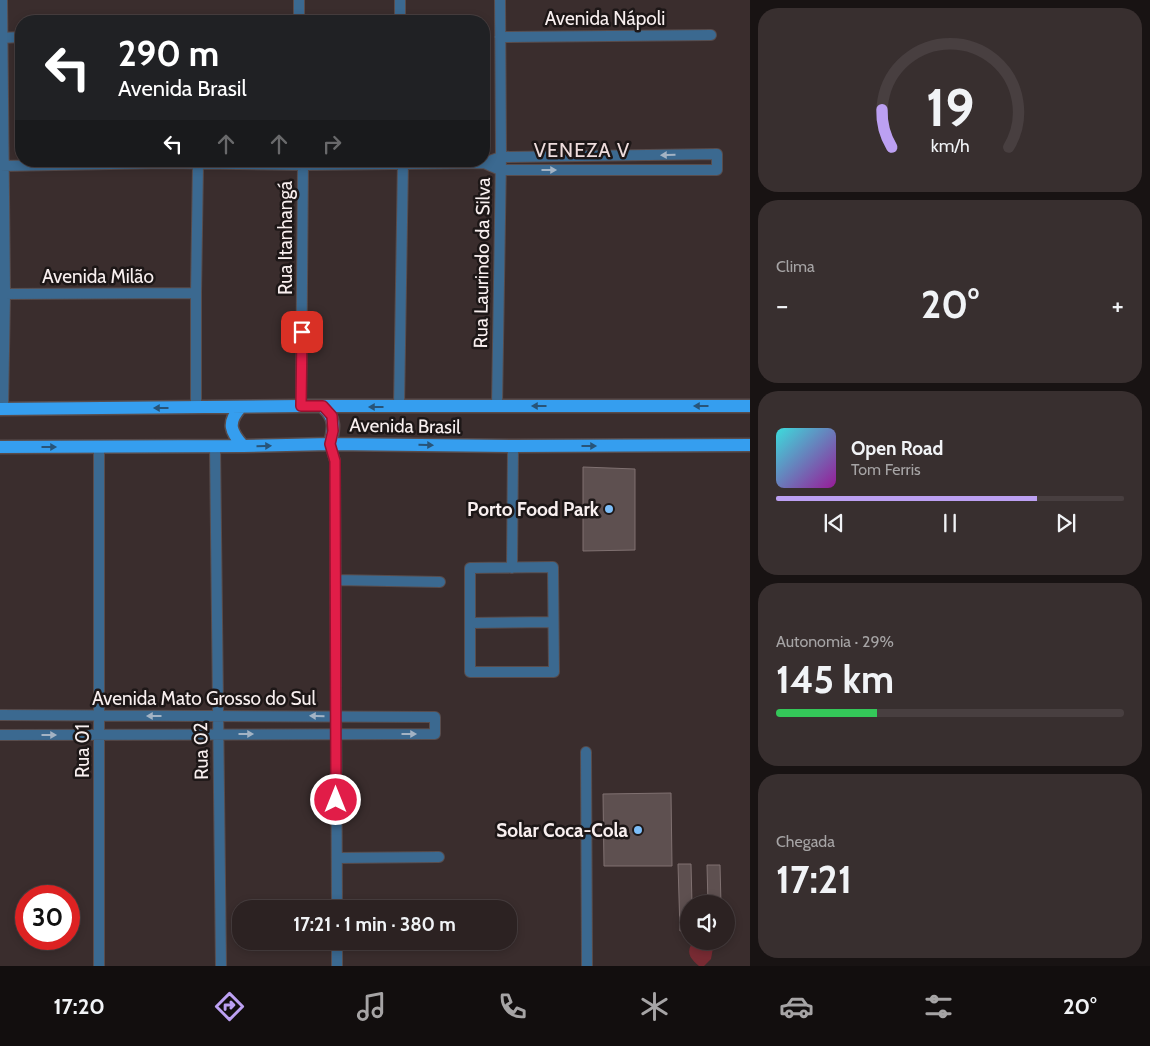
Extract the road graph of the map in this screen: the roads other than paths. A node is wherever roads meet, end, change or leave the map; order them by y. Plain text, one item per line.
1 (2, 0) edge
2 (299, 0) edge
3 (400, 0) edge
4 (500, 0) edge
5 (299, 15) edge
6 (400, 15) edge
7 (711, 35) dead end
8 (500, 37) junction
9 (1, 38) edge
10 (15, 38) edge
11 (501, 157) junction
12 (490, 161) edge
13 (2, 166) edge
14 (15, 166) edge
15 (490, 166) edge
16 (198, 167) edge
17 (303, 167) edge
18 (403, 167) edge
19 (500, 170) junction
20 (196, 293) junction
21 (2, 294) edge
22 (301, 406) junction
23 (323, 406) junction
24 (497, 406) junction
25 (750, 406) edge
26 (241, 407) junction
27 (399, 407) junction
28 (196, 408) junction
29 (2, 409) edge
30 (330, 444) junction
31 (750, 445) edge
32 (215, 446) junction
33 (243, 446) junction
34 (513, 446) junction
35 (0, 447) edge
36 (99, 447) junction
37 (512, 568) junction
38 (336, 580) junction
39 (440, 582) dead end
40 (553, 622) junction
41 (470, 623) junction
42 (0, 715) edge
43 (99, 716) junction
44 (218, 716) junction
45 (336, 717) junction
46 (218, 734) junction
47 (336, 734) junction
48 (0, 735) edge
49 (99, 735) junction
50 (586, 752) dead end
51 (440, 857) dead end
52 (337, 858) junction
53 (337, 900) edge
54 (337, 950) edge
55 (99, 966) edge
56 (221, 966) edge
57 (337, 966) edge
58 (587, 966) edge

1 - 9 street
2 - 5 street
3 - 6 street
4 - 8 street, Rua Laurindo da Silva
7 - 8 street, Avenida Nápoli
8 - 11 street, Rua Laurindo da Silva
9 - 10 street
9 - 13 street
11 - 12 street
11 - 19 street, Rua Laurindo da Silva
19 -> 11 street
13 - 14 street
13 - 21 street
15 - 19 street
16 - 20 street
17 - 22 street, Rua Itanhangá
18 - 27 street
19 - 24 street, Rua Laurindo da Silva
20 - 21 street, Avenida Milão
20 - 28 street
21 - 29 street
22 - 23 main road, Avenida Brasil
22 - 26 main road, Avenida Brasil
27 -> 23 main road, Avenida Brasil
23 - 30 main road
25 -> 24 main road, Avenida Brasil
24 - 27 main road, Avenida Brasil
26 - 28 main road, Avenida Brasil
26 - 33 main road
28 -> 29 main road, Avenida Brasil
33 -> 30 main road, Avenida Brasil
30 -> 34 main road, Avenida Brasil
30 - 38 street
34 -> 31 main road, Avenida Brasil
32 - 33 main road, Avenida Brasil
32 - 36 main road, Avenida Brasil
32 - 44 street, Rua 02
34 - 37 street
35 -> 36 main road, Avenida Brasil
36 - 43 street, Rua 01
37 - 40 street
37 - 41 street
38 - 39 street
38 - 45 street
40 - 41 street
40 - 41 street
42 - 43 street, Avenida Mato Grosso do Sul
44 -> 43 street, Avenida Mato Grosso do Sul
43 - 49 street, Rua 01
45 -> 44 street, Avenida Mato Grosso do Sul
44 - 46 street, Rua 02
45 - 47 street
47 -> 45 street, Avenida Mato Grosso do Sul
46 -> 47 street, Avenida Mato Grosso do Sul
46 - 49 street, Avenida Mato Grosso do Sul
46 - 56 street, Rua 02
47 - 52 street
48 -> 49 street, Avenida Mato Grosso do Sul
49 - 55 street, Rua 01
50 - 58 street
51 - 52 street
52 - 53 street
54 - 57 street

